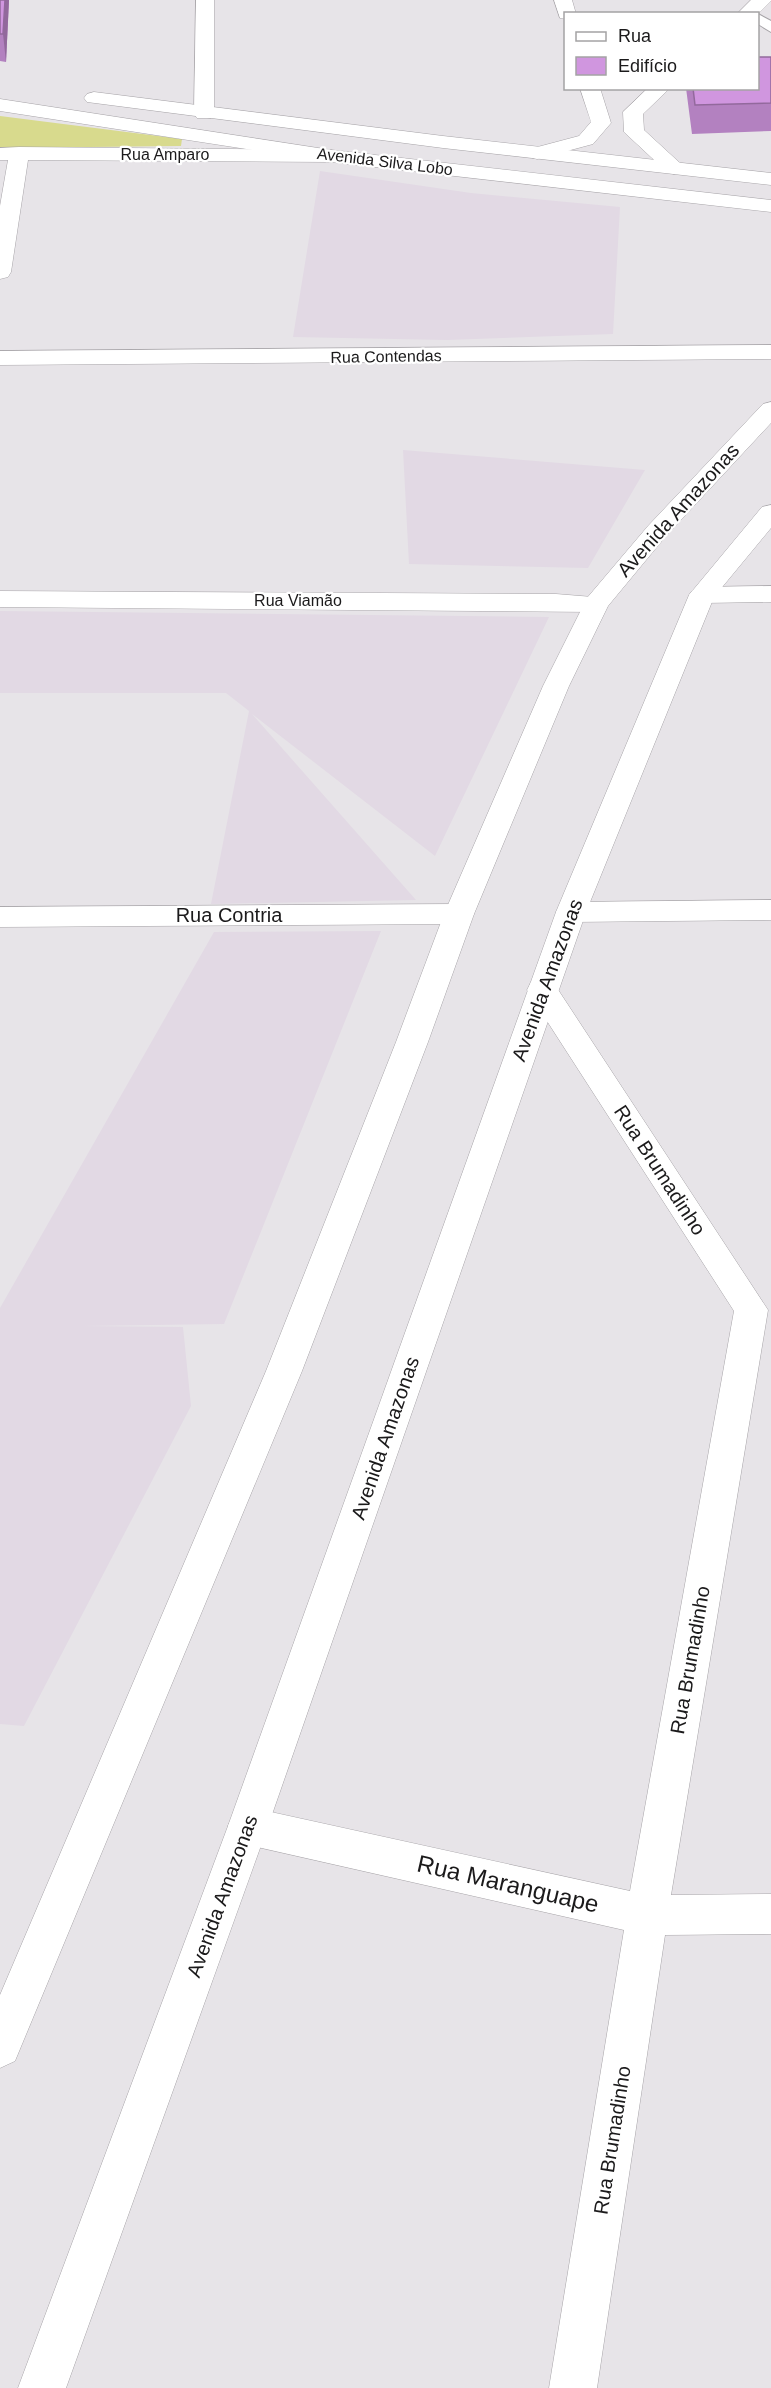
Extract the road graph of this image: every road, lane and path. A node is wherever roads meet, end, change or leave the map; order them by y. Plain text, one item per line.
1 (205, 0) edge
2 (759, 17) edge
3 (771, 28) edge
4 (591, 90) edge
5 (658, 90) edge
6 (79, 96) dead end
7 (0, 105) edge
8 (204, 114) junction
9 (172, 133) junction
10 (10, 153) edge
11 (537, 153) junction
12 (331, 156) junction
13 (674, 168) junction
14 (771, 179) edge
15 (771, 206) edge
16 (0, 272) edge
17 (767, 347) edge
18 (0, 357) edge
19 (771, 409) edge
20 (771, 512) edge
21 (771, 594) edge
22 (702, 595) junction
23 (0, 599) edge
24 (596, 604) junction
25 (771, 910) edge
26 (571, 912) junction
27 (459, 914) junction
28 (0, 917) edge
29 (542, 990) junction
30 (761, 1310) edge
31 (248, 1826) junction
32 (771, 1914) edge
33 (646, 1915) junction
34 (0, 2046) edge
35 (42, 2388) edge
36 (573, 2388) edge

1 - 8 main road
2 - 3 lane
4 - 11 main road
5 - 13 main road
6 - 8 main road, Avenida Silva Lobo
7 - 9 main road, Avenida Silva Lobo
8 - 9 main road
8 - 11 main road, Avenida Silva Lobo
9 - 12 main road, Avenida Silva Lobo
10 - 12 main road, Rua Amparo
10 - 16 main road
11 - 13 main road, Avenida Silva Lobo
12 - 15 main road, Avenida Silva Lobo
13 - 14 main road, Avenida Silva Lobo
17 - 18 main road, Rua Contendas
19 - 24 main road, Avenida Amazonas
20 - 22 main road, Avenida Amazonas
21 - 22 main road
22 - 26 main road, Avenida Amazonas
23 - 24 main road, Rua Viamão
24 - 27 main road, Avenida Amazonas
25 - 26 main road
26 - 29 main road, Avenida Amazonas
27 - 28 main road, Rua Contria
27 - 34 main road, Avenida Amazonas
29 - 30 main road, Rua Brumadinho
29 - 31 main road, Avenida Amazonas
30 - 33 main road, Rua Brumadinho
31 - 33 main road, Rua Maranguape
31 - 35 main road, Avenida Amazonas
32 - 33 main road, Rua Maranguape
33 - 36 main road, Rua Brumadinho

